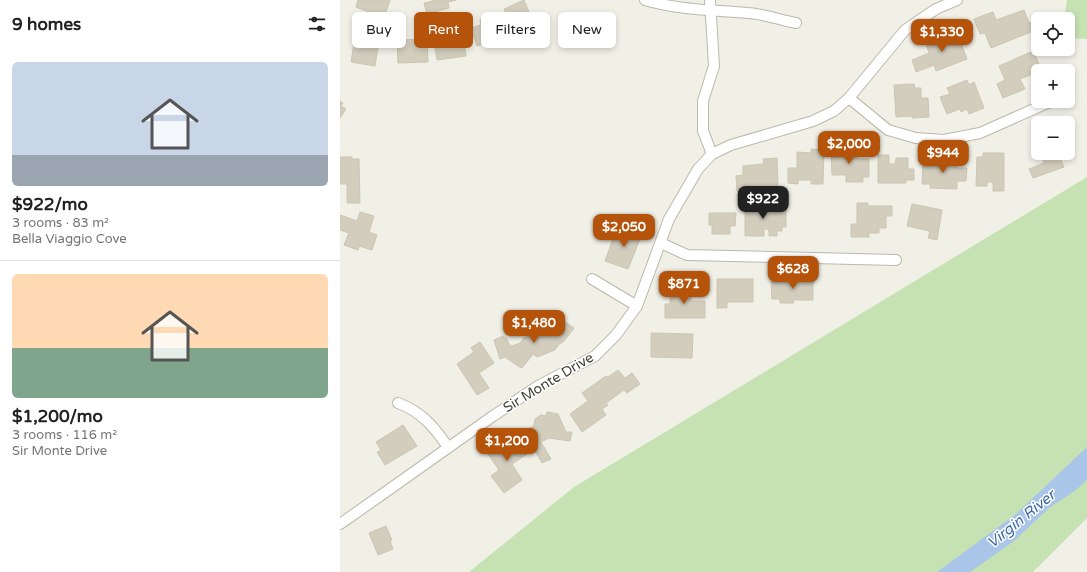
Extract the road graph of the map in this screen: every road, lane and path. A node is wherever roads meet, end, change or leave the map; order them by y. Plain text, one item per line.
1 (645, 0) edge
2 (710, 0) edge
3 (957, 0) edge
4 (711, 11) junction
5 (796, 23) dead end
6 (849, 98) junction
7 (1036, 108) edge
8 (712, 154) junction
9 (661, 243) junction
10 (896, 260) dead end
11 (592, 279) dead end
12 (637, 306) junction
13 (398, 403) dead end
14 (448, 447) junction
15 (340, 524) edge

1 - 4 street
2 - 4 street
3 - 6 street, Sir Monte Drive
4 - 5 street
4 - 8 street
6 - 7 street
6 - 8 street, Sir Monte Drive
8 - 9 street, Sir Monte Drive
9 - 10 street
9 - 12 street, Sir Monte Drive
11 - 12 street
12 - 14 street, Sir Monte Drive
13 - 14 street
14 - 15 street, Sir Monte Drive

